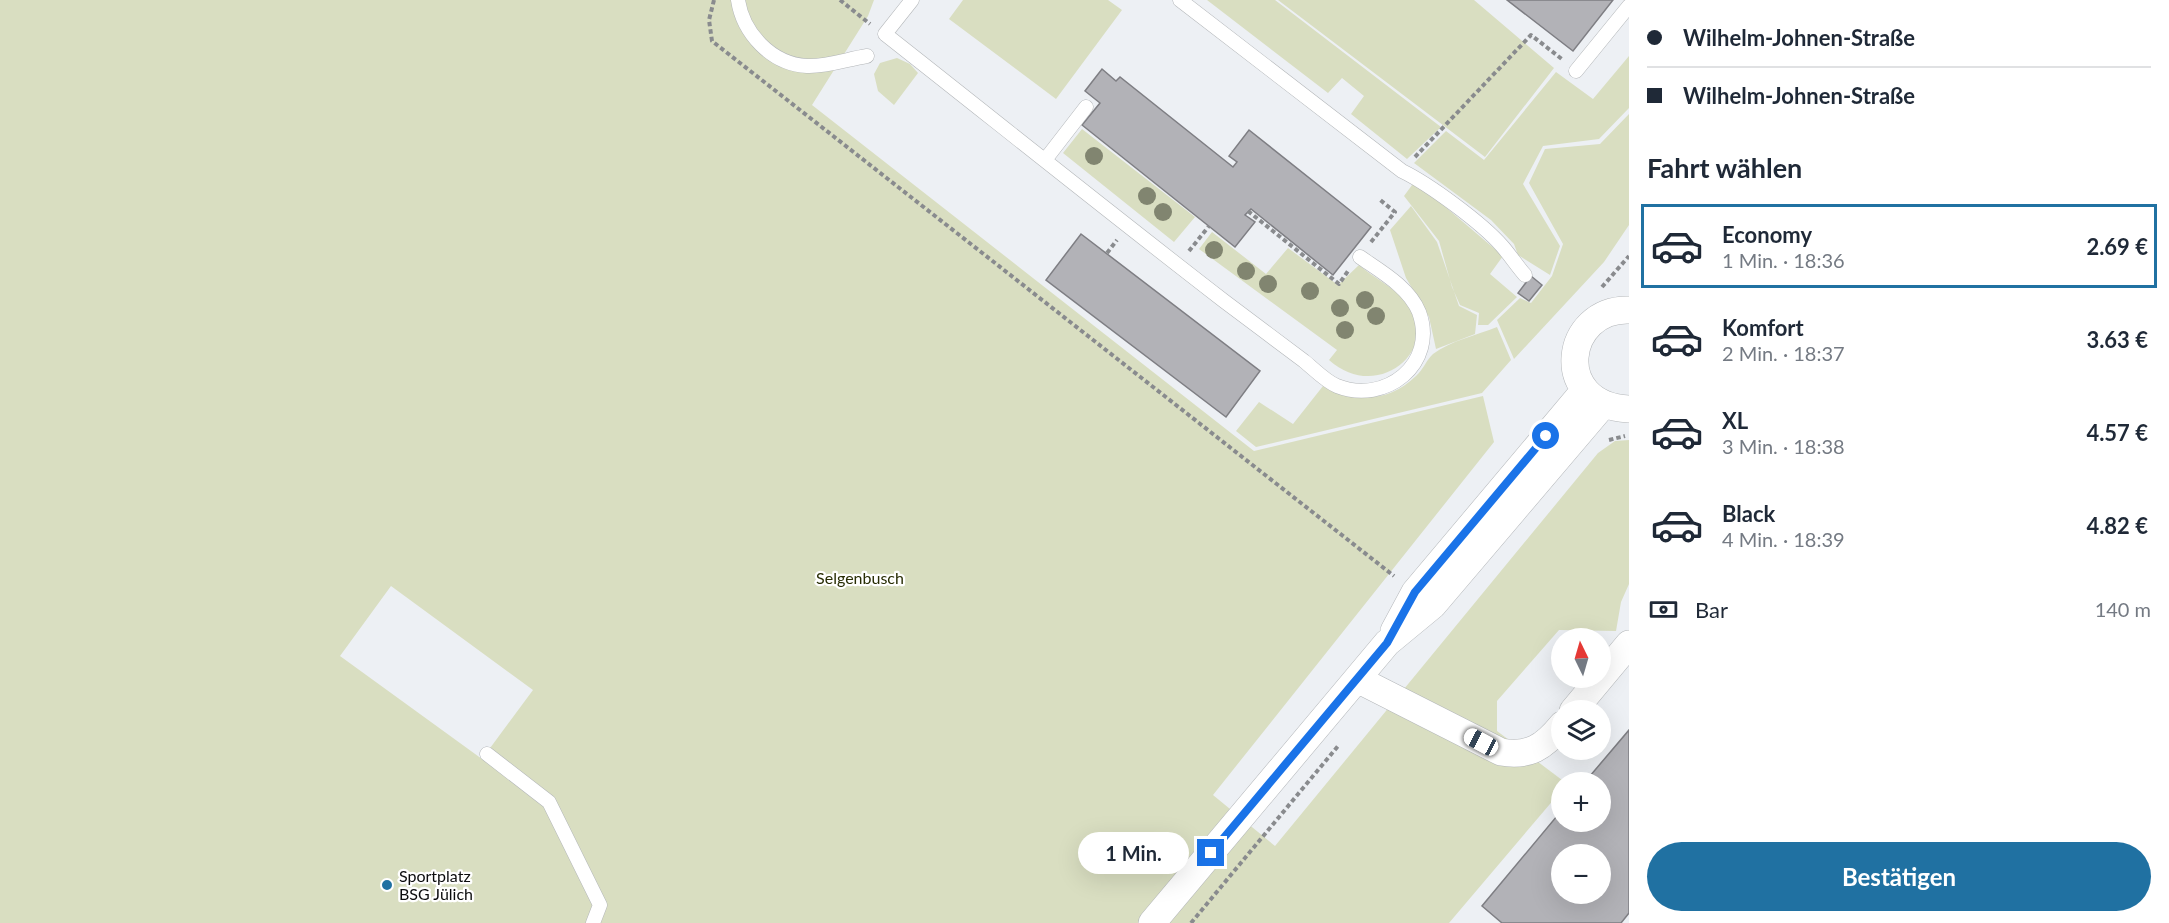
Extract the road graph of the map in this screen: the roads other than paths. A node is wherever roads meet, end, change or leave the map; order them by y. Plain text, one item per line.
1 (738, 0) edge
2 (912, 0) edge
3 (1180, 0) edge
4 (1629, 6) edge
5 (867, 56) dead end
6 (1576, 71) road end
7 (1086, 107) dead end
8 (1045, 160) junction
9 (1360, 256) road end
10 (1525, 275) dead end
11 (1628, 308) edge
12 (1593, 398) junction
13 (1629, 410) edge
14 (1629, 644) edge
15 (1357, 679) junction
16 (1582, 700) edge
17 (1551, 738) edge
18 (487, 754) dead end
19 (593, 923) edge
20 (1152, 923) edge

1 - 5 lane
2 - 8 lane
3 - 10 lane
4 - 6 lane
7 - 8 lane
8 - 9 lane
11 - 12 street
12 - 13 street
12 - 15 street
14 - 16 street
15 - 17 street
15 - 20 street
18 - 19 lane

